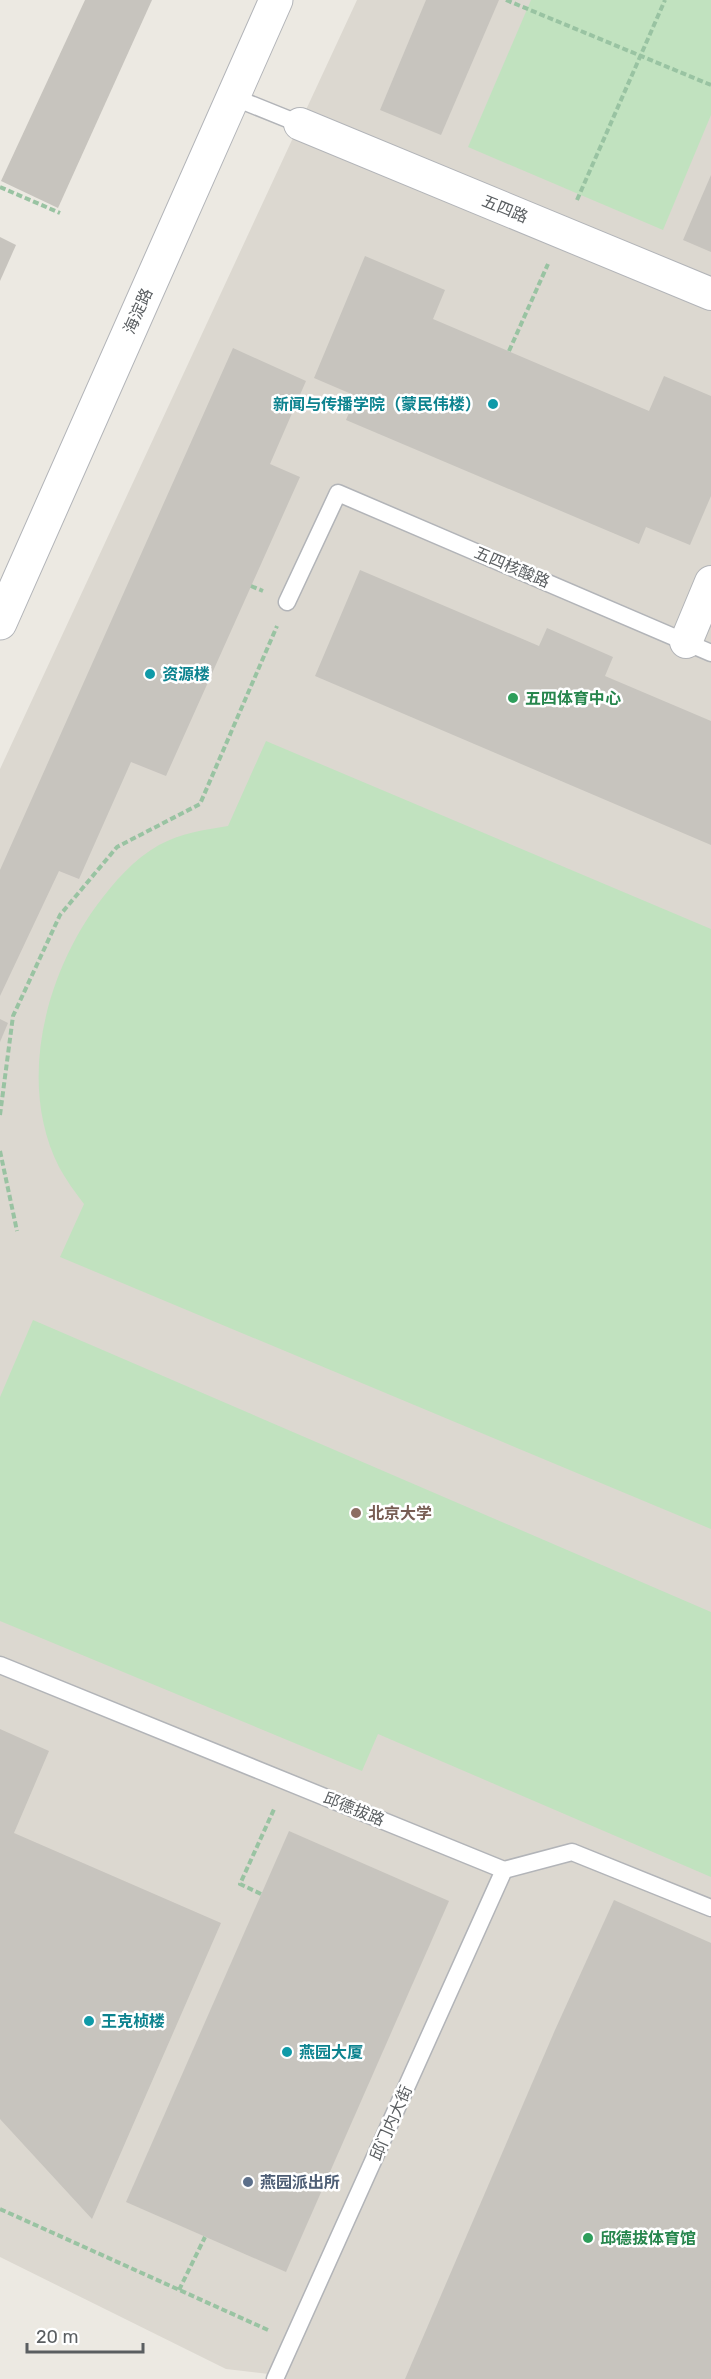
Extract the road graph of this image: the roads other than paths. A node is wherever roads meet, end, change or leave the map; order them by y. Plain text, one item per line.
1 (276, 0) edge
2 (233, 97) junction
3 (300, 124) joint
4 (711, 294) edge
5 (711, 582) edge
6 (287, 602) road end
7 (2, 612) edge
8 (698, 647) edge
9 (0, 1665) edge
10 (504, 1870) junction
11 (711, 1908) edge
12 (276, 2377) edge

1 - 2 street, 海淀路
2 - 3 lane
2 - 7 street, 海淀路
3 - 4 street, 五四路
5 - 8 street
6 - 8 lane, 五四核酸路
9 - 10 lane, 邱德拔路
10 - 11 lane
10 - 12 lane, 邱门内大街

